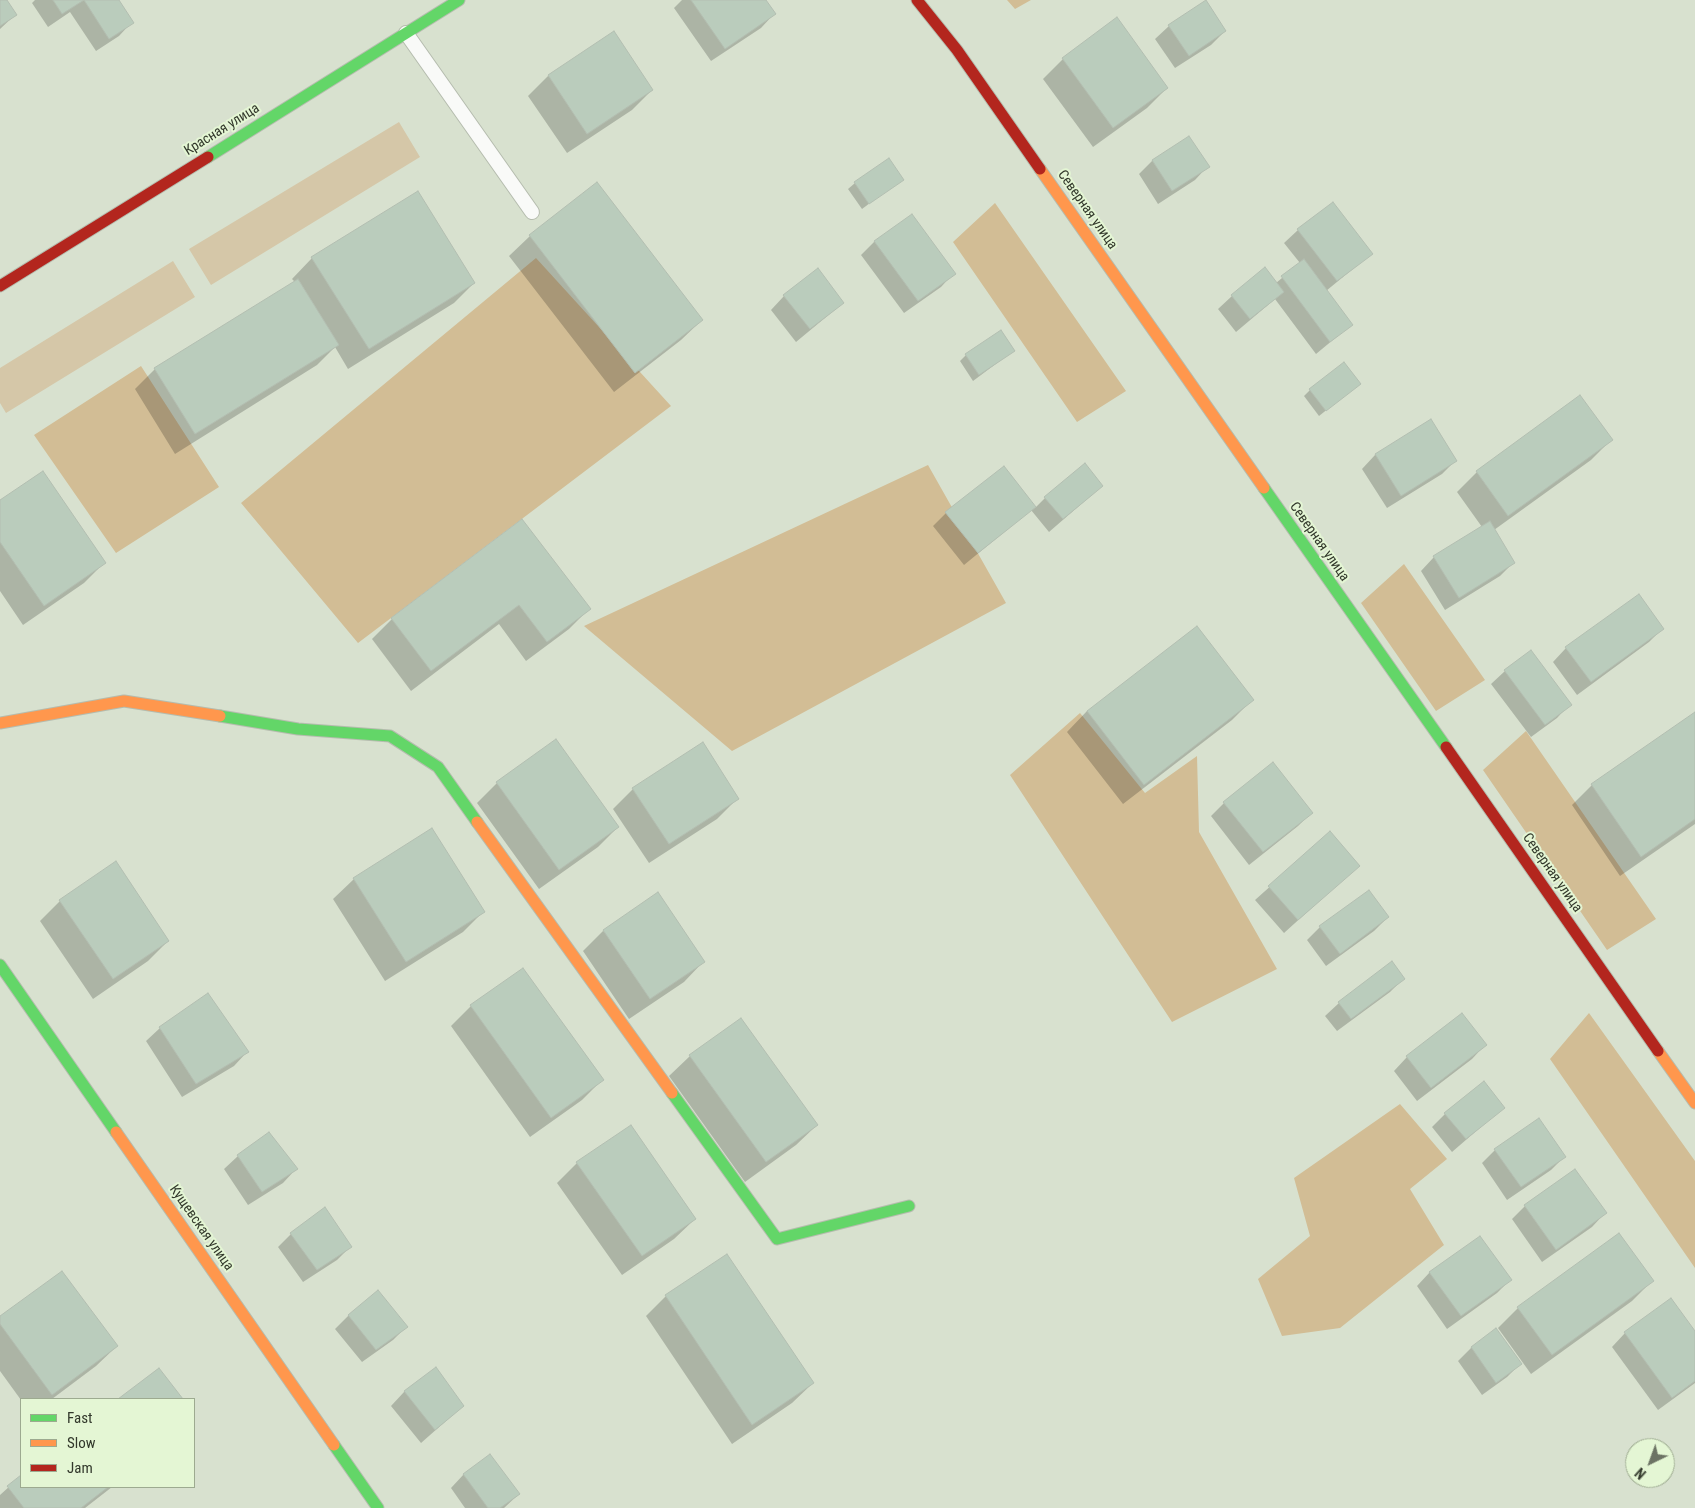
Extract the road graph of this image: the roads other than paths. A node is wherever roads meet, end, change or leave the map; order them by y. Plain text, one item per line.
1 (459, 0) edge
2 (918, 0) edge
3 (406, 33) junction
4 (532, 212) dead end
5 (0, 286) edge
6 (0, 723) edge
7 (0, 965) edge
8 (1695, 1102) edge
9 (909, 1206) dead end
10 (378, 1508) edge

1 - 3 street, Красная улица
2 - 8 street, Северная улица
3 - 4 lane
3 - 5 street, Красная улица
6 - 9 street
7 - 10 street, Кущевская улица

